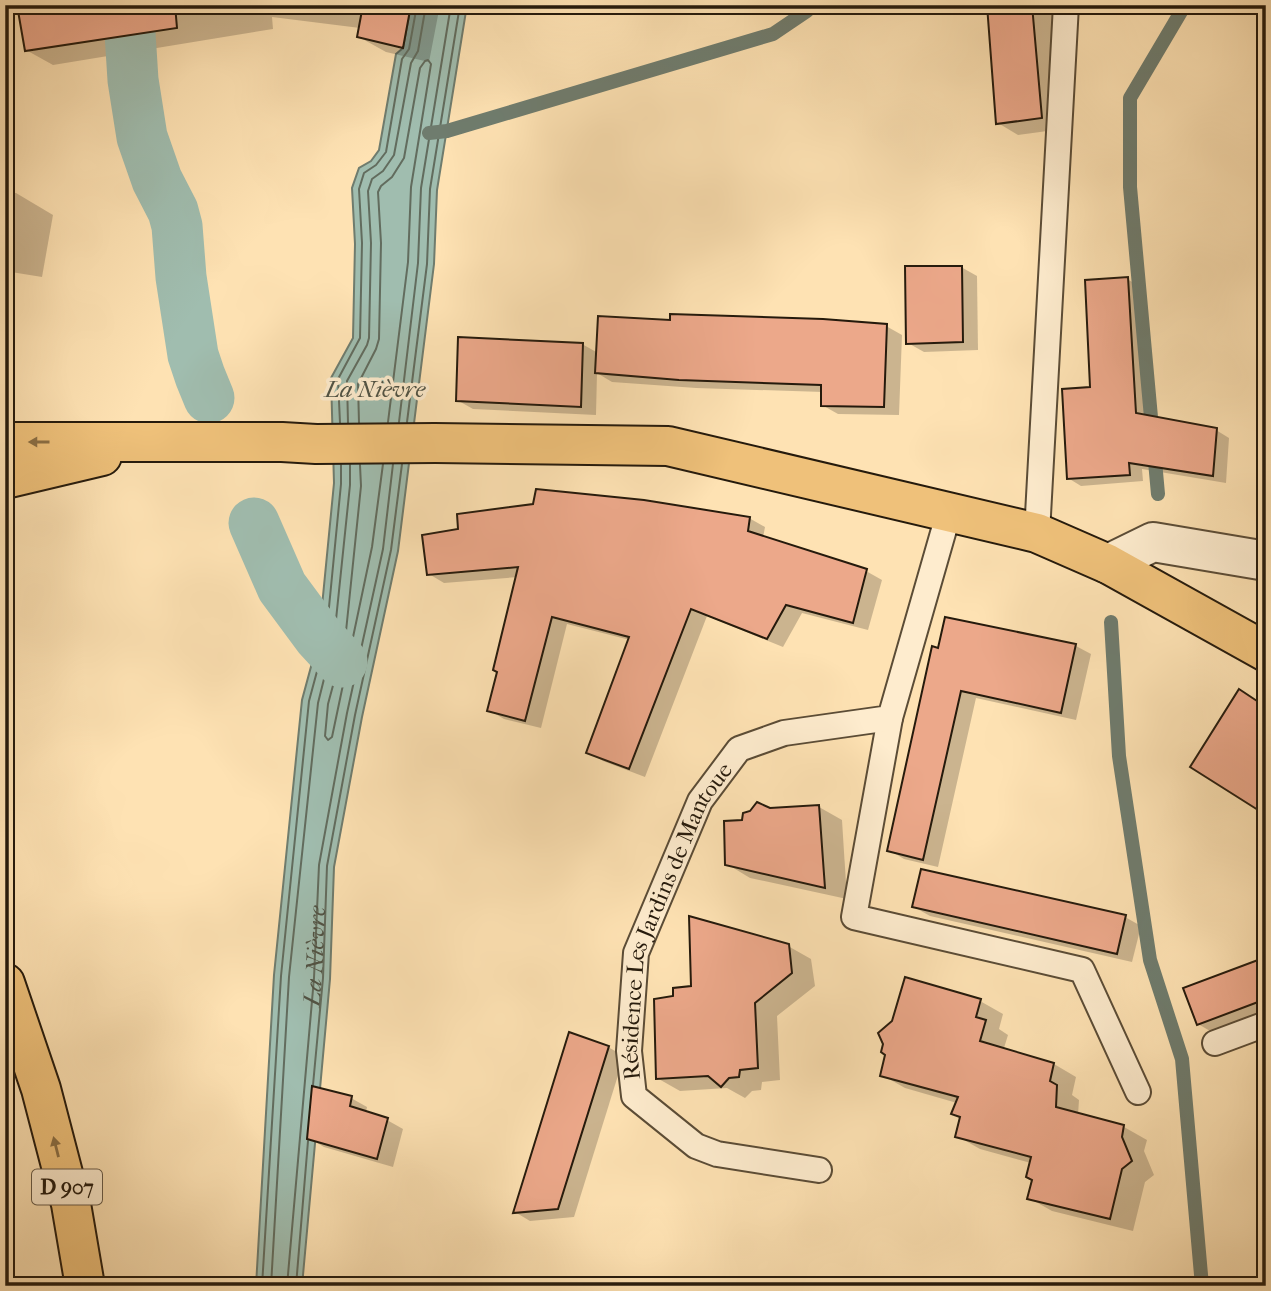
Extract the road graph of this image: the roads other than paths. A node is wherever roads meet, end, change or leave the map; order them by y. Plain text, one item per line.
1 (1066, 5) edge
2 (8, 471) edge
3 (949, 512) junction
4 (1037, 533) junction
5 (1266, 561) edge
6 (1108, 564) junction
7 (1266, 652) edge
8 (890, 718) junction
9 (5, 982) edge
10 (1266, 1024) edge
11 (1216, 1043) dead end
12 (1138, 1092) dead end
13 (819, 1170) dead end
14 (86, 1286) edge

1 - 4 lane
2 - 3 main road
3 - 4 main road
3 - 8 lane
4 - 6 main road
5 - 6 street
6 - 7 main road
8 - 12 lane
8 - 13 lane, Résidence Les Jardins de Mantoue
14 -> 9 main road, D 907
10 - 11 lane

